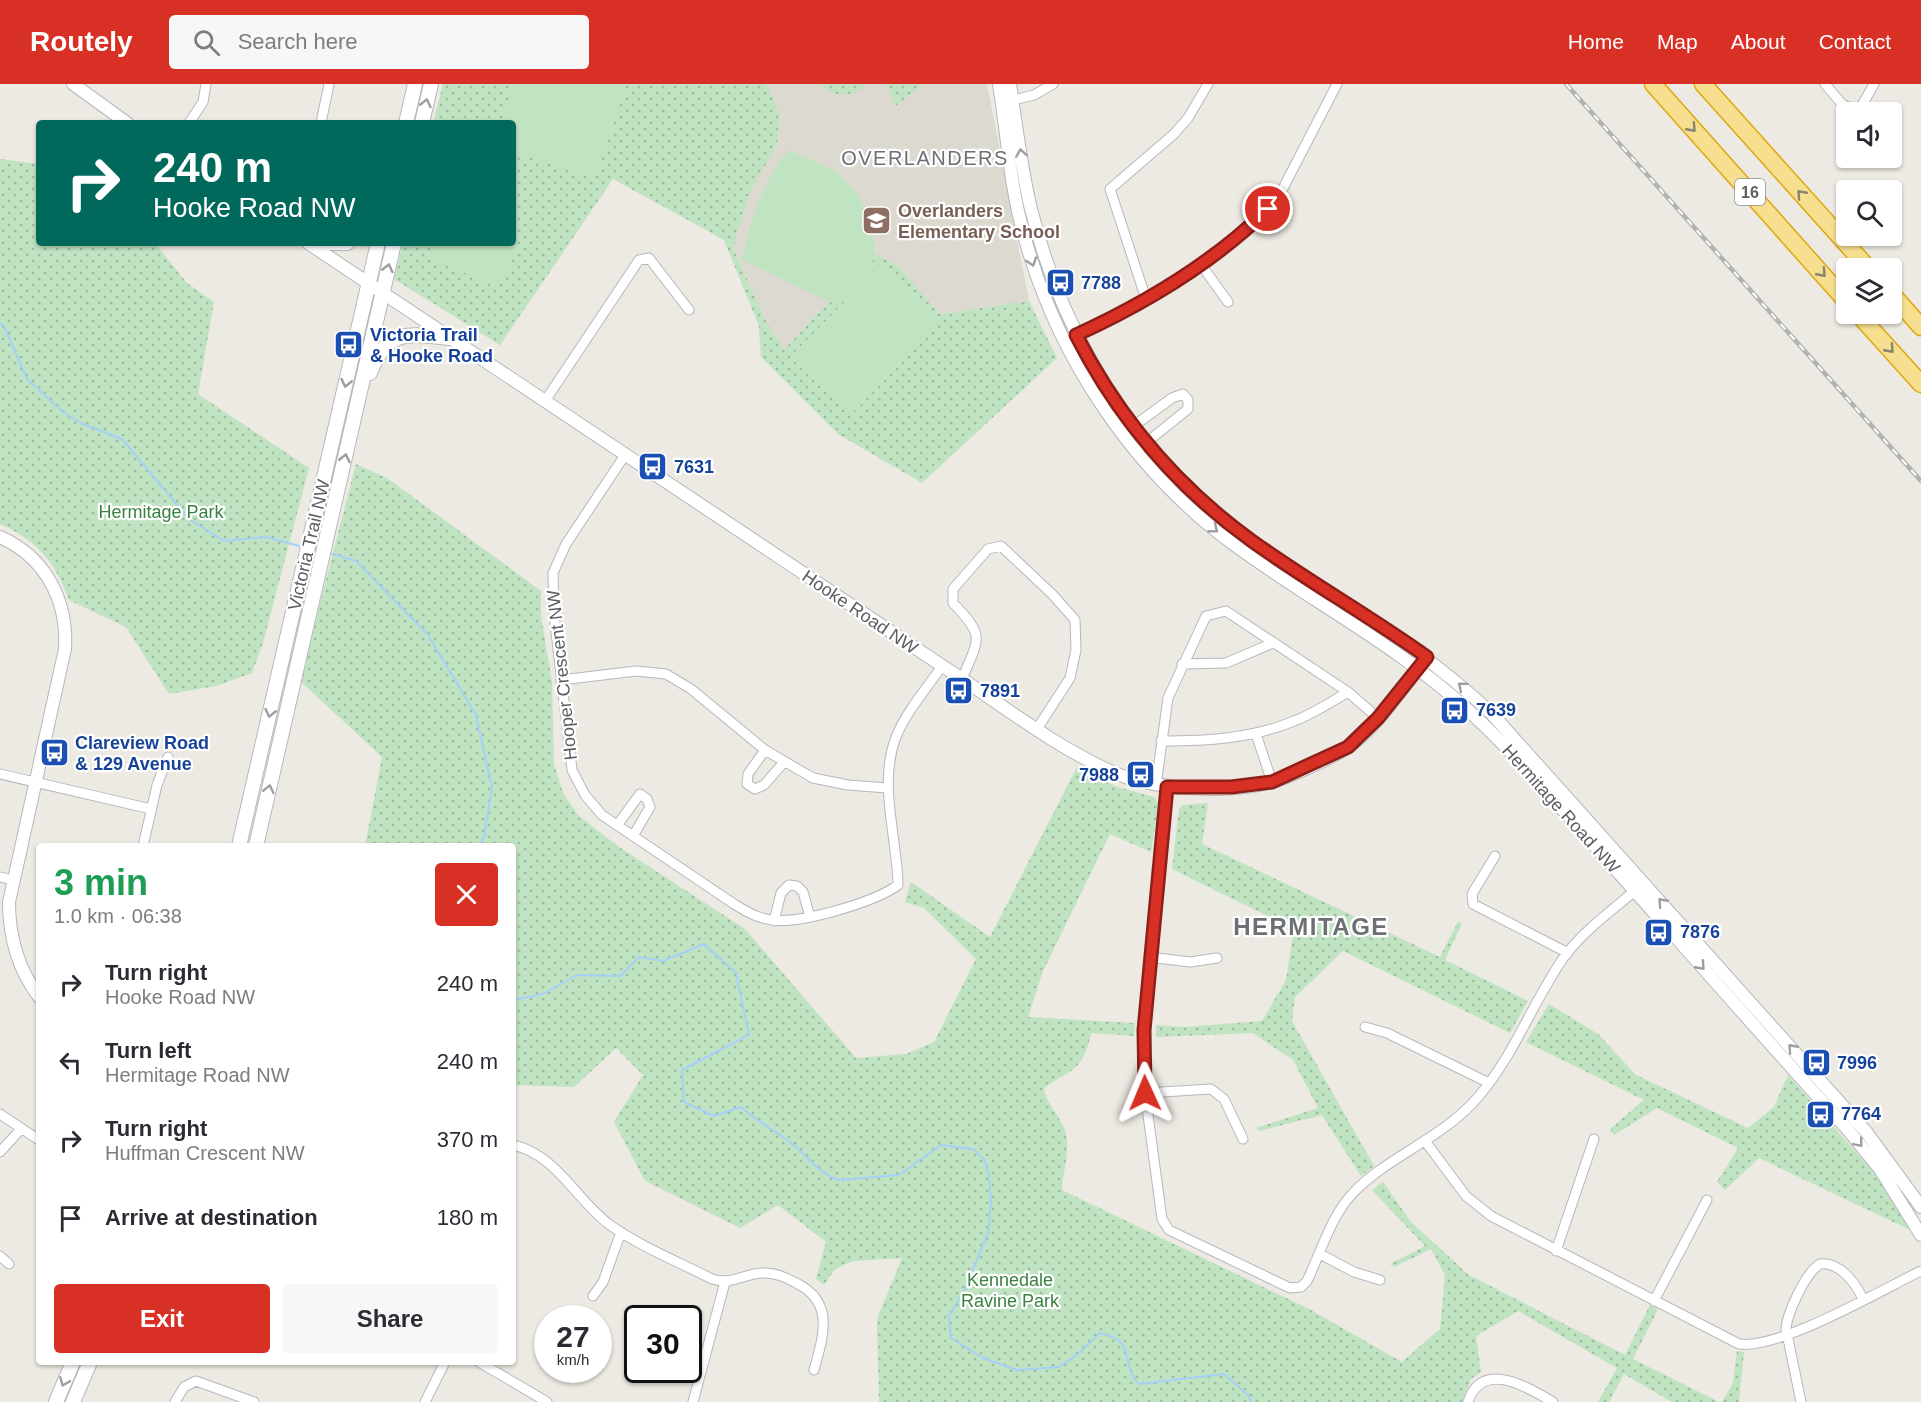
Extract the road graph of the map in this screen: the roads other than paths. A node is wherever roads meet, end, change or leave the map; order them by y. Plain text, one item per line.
1 (73, 84) edge
2 (206, 84) edge
3 (329, 84) edge
4 (415, 84) edge
5 (431, 84) edge
6 (999, 84) edge
7 (1010, 84) edge
8 (1053, 84) edge
9 (1208, 84) edge
10 (1337, 84) edge
11 (1653, 84) edge
12 (1703, 84) edge
13 (1825, 84) edge
14 (1874, 84) edge
15 (1007, 101) junction
16 (124, 120) edge
17 (191, 120) edge
18 (322, 120) edge
19 (407, 120) edge
20 (423, 120) edge
21 (312, 246) edge
22 (377, 246) edge
23 (393, 246) edge
24 (1859, 258) edge
25 (1202, 266) junction
26 (369, 285) junction
27 (1836, 290) edge
28 (382, 294) junction
29 (1146, 299) junction
30 (1228, 302) dead end
31 (1902, 305) edge
32 (689, 310) dead end
33 (1867, 324) edge
34 (1921, 327) edge
35 (1071, 337) junction
36 (449, 338) junction
37 (1921, 384) edge
38 (545, 401) junction
39 (357, 406) junction
40 (1129, 430) junction
41 (1142, 447) junction
42 (625, 455) junction
43 (0, 537) edge
44 (1273, 643) junction
45 (1427, 657) junction
46 (1182, 664) junction
47 (942, 666) junction
48 (1419, 667) junction
49 (561, 680) junction
50 (962, 680) junction
51 (1348, 692) junction
52 (1378, 718) junction
53 (1037, 729) junction
54 (1256, 734) junction
55 (1161, 741) junction
56 (765, 750) junction
57 (168, 758) dead end
58 (784, 762) junction
59 (0, 774) edge
60 (36, 782) junction
61 (1272, 782) junction
62 (1161, 786) junction
63 (887, 788) junction
64 (151, 809) junction
65 (618, 824) junction
66 (633, 836) junction
67 (144, 843) edge
68 (240, 843) edge
69 (257, 843) edge
70 (1495, 856) dead end
71 (0, 877) edge
72 (13, 880) junction
73 (1639, 887) junction
74 (810, 917) junction
75 (774, 921) junction
76 (1568, 952) junction
77 (1149, 957) junction
78 (1217, 958) dead end
79 (36, 992) edge
80 (1365, 1027) dead end
81 (1490, 1083) junction
82 (1145, 1093) junction
83 (0, 1114) edge
84 (21, 1129) junction
85 (36, 1138) edge
86 (1243, 1139) dead end
87 (1594, 1139) dead end
88 (1425, 1141) junction
89 (516, 1146) edge
90 (0, 1152) edge
91 (1707, 1200) dead end
92 (1921, 1207) edge
93 (621, 1232) junction
94 (1921, 1235) edge
95 (1556, 1251) junction
96 (1320, 1254) junction
97 (0, 1256) edge
98 (9, 1264) dead end
99 (1921, 1271) edge
100 (1380, 1280) dead end
101 (725, 1282) junction
102 (593, 1296) dead end
103 (1863, 1299) junction
104 (1654, 1301) junction
105 (1787, 1336) junction
106 (72, 1365) edge
107 (89, 1365) edge
108 (444, 1365) edge
109 (484, 1365) edge
110 (814, 1370) dead end
111 (541, 1400) edge
112 (56, 1402) edge
113 (73, 1402) edge
114 (176, 1402) edge
115 (254, 1402) edge
116 (425, 1402) edge
117 (693, 1402) edge
118 (1468, 1402) edge
119 (1552, 1402) edge
120 (1801, 1402) edge

1 - 16 street
2 - 17 street
3 - 18 street
4 - 19 main road
20 -> 5 main road
6 - 15 street, Hermitage Road NW
7 - 15 street, Hermitage Road NW
8 - 15 street
9 - 29 street
10 - 25 street
11 -> 27 highway, 16
24 -> 12 highway, 16
13 - 14 street
15 - 35 street, Hermitage Road NW
21 - 26 street, Hooke Road NW
22 - 26 main road, Victoria Trail NW
28 -> 23 main road, Victoria Trail NW
25 - 29 street
25 - 30 street
26 - 28 street, Hooke Road NW
26 -> 68 main road, Victoria Trail NW
28 - 36 street, Hooke Road NW
28 - 39 main road, Victoria Trail NW
29 - 35 street
31 - 34 highway
32 - 38 street
33 -> 37 highway
35 - 40 street, Hermitage Road NW
36 - 38 street, Hooke Road NW
36 - 39 main road
38 - 42 street, Hooke Road NW
69 -> 39 main road, Victoria Trail NW
40 - 41 street, Hermitage Road NW
40 - 41 street
41 - 45 street, Hermitage Road NW
41 -> 48 street, Hermitage Road NW
42 - 47 street, Hooke Road NW
42 - 49 street, Hooper Crescent NW
43 - 60 street
44 - 46 street
44 - 46 street
44 - 51 street
45 - 48 street, Hooke Road NW
73 -> 45 street, Hermitage Road NW
46 - 55 street
47 - 50 street, Hooke Road NW
47 - 63 street, Hooper Crescent NW
48 - 52 street, Hooke Road NW
48 - 73 street, Hermitage Road NW
49 - 56 street
49 - 65 street, Hooper Crescent NW
50 - 53 street, Hooke Road NW
50 - 53 street
51 - 52 street
51 - 54 street
52 - 61 street, Hooke Road NW
53 - 62 street, Hooke Road NW
54 - 55 street
54 - 61 street
55 - 62 street
56 - 58 street
56 - 58 street
57 - 64 street
58 - 63 street
59 - 60 street
60 - 64 street
60 - 72 street
61 - 62 street, Hooke Road NW
62 - 77 street
63 - 74 street, Hooper Crescent NW
64 - 67 street
65 - 66 street, Hooper Crescent NW
65 - 66 street
66 - 75 street, Hooper Crescent NW
70 - 76 street
71 - 72 street
72 - 79 street
73 - 76 street
92 -> 73 street, Hermitage Road NW
73 -> 94 street, Hermitage Road NW
74 - 75 street, Hooper Crescent NW
74 - 75 street
76 - 81 street
77 - 78 street
77 - 82 street
80 - 81 street
81 - 88 street
82 - 86 street
82 - 96 street
83 - 84 street
84 - 85 street
84 - 90 street
87 - 95 street
88 - 95 street
88 - 96 street
89 - 93 street
91 - 104 street
93 - 101 street
93 - 102 street
95 - 104 street
96 - 100 street
97 - 98 street
99 - 103 street
101 - 110 street
101 - 117 street
103 - 105 street
103 - 105 street
104 - 105 street
105 - 120 street
106 -> 112 main road
107 - 113 main road
108 - 116 street
109 - 111 street
114 - 115 street
118 - 119 street

